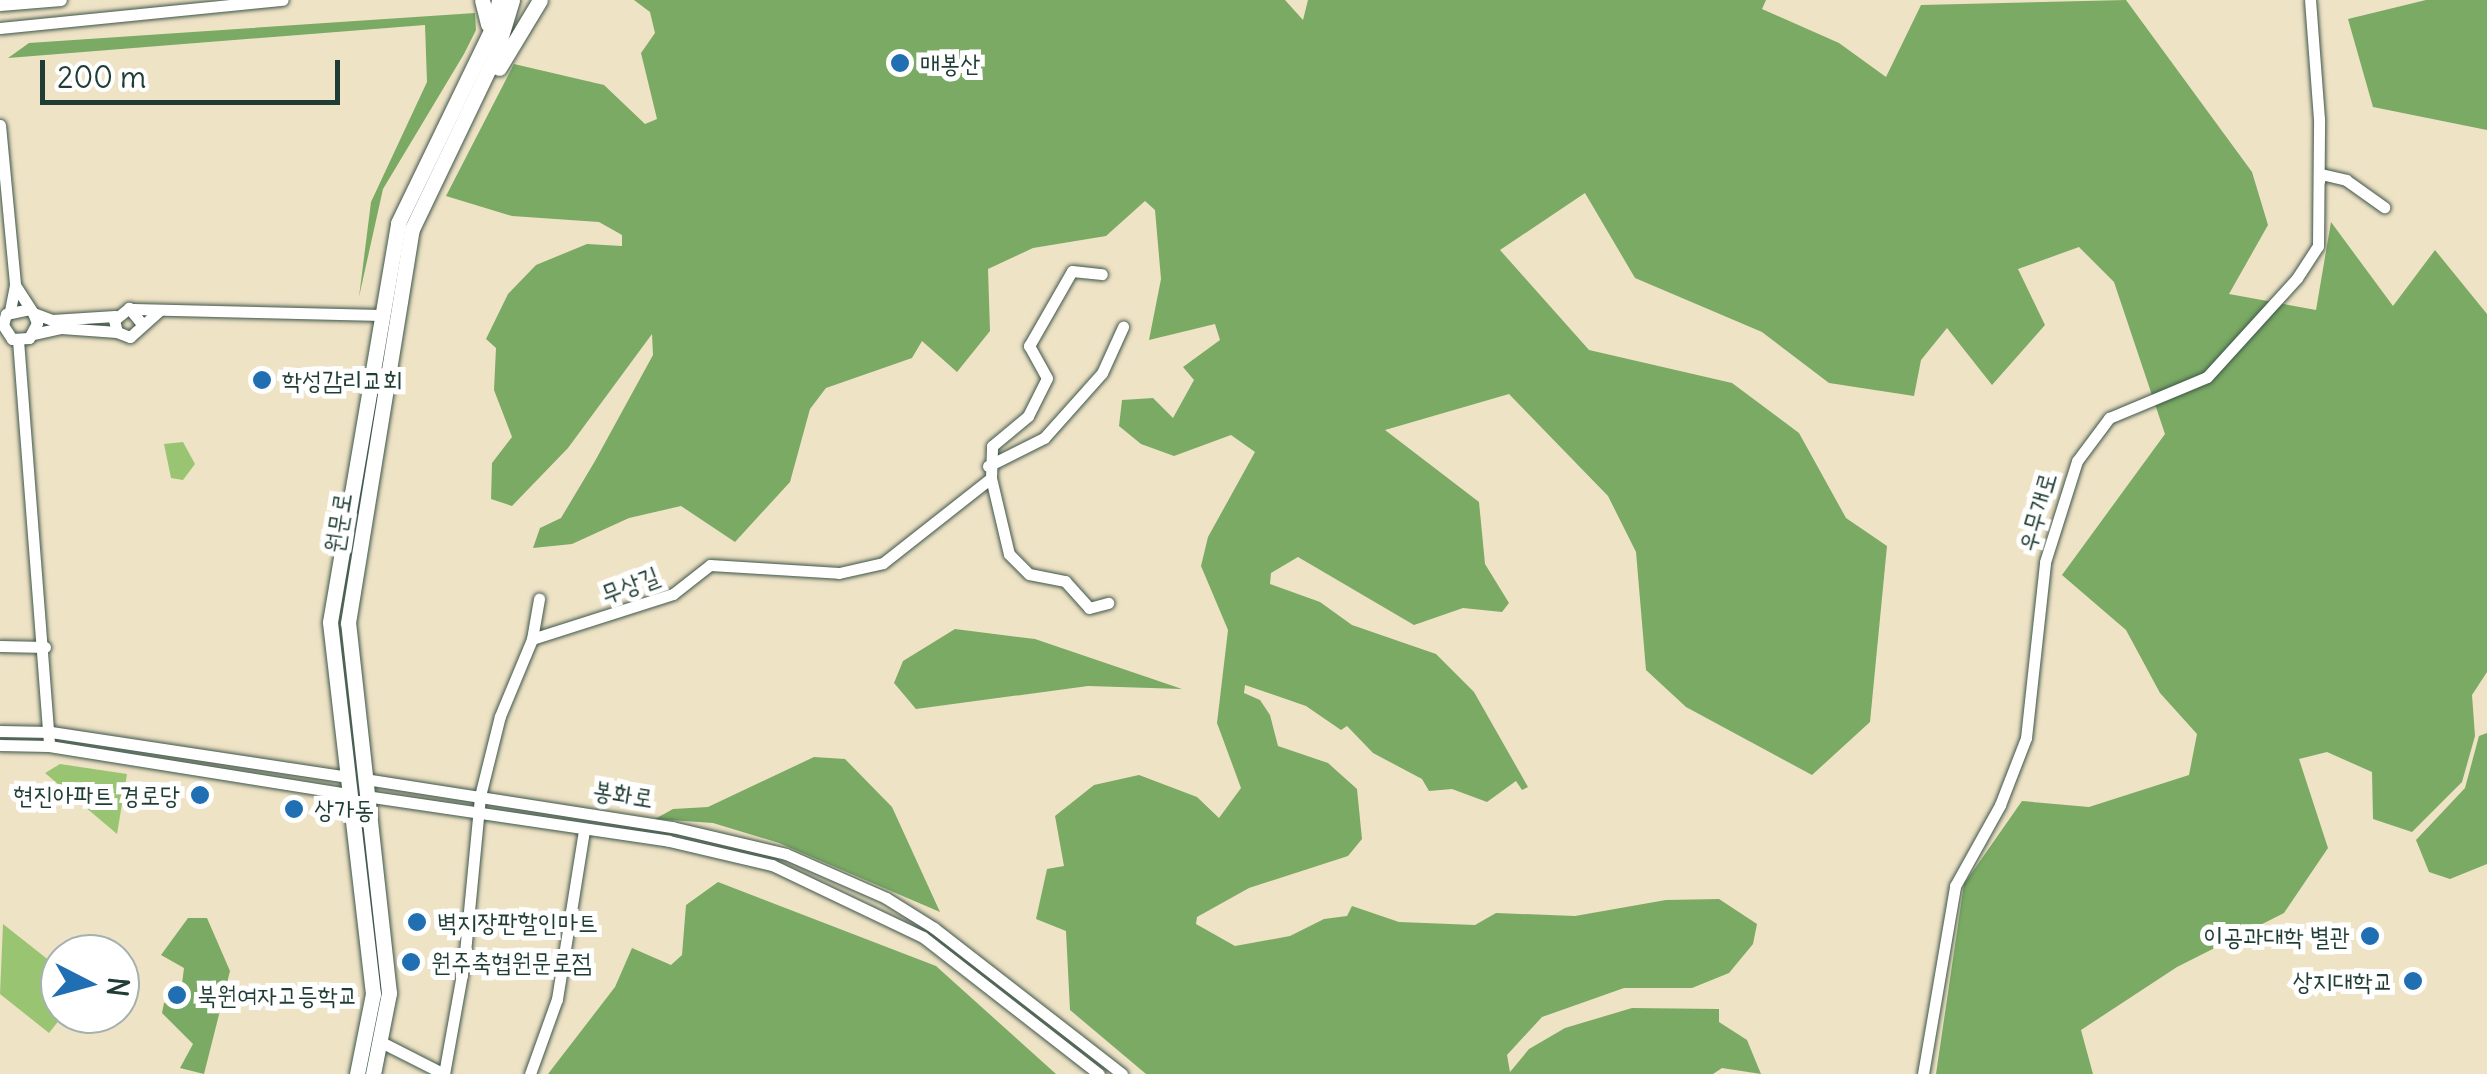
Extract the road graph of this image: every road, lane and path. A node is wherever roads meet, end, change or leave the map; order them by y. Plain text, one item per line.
1 (61, 0) edge
2 (282, 0) edge
3 (482, 0) edge
4 (498, 0) edge
5 (512, 0) edge
6 (540, 0) edge
7 (2310, 0) edge
8 (0, 5) edge
9 (0, 28) edge
10 (482, 48) junction
11 (0, 125) edge
12 (2319, 182) junction
13 (426, 192) junction
14 (2384, 208) dead end
15 (1102, 274) dead end
16 (15, 285) junction
17 (133, 309) junction
18 (168, 310) junction
19 (31, 311) junction
20 (115, 316) junction
21 (388, 316) junction
22 (3, 321) edge
23 (142, 324) junction
24 (1123, 327) dead end
25 (117, 332) junction
26 (26, 337) junction
27 (990, 472) junction
28 (539, 600) dead end
29 (1108, 603) dead end
30 (532, 639) junction
31 (0, 646) edge
32 (44, 647) junction
33 (0, 731) edge
34 (51, 732) junction
35 (0, 745) edge
36 (50, 746) junction
37 (348, 776) junction
38 (360, 790) junction
39 (480, 796) junction
40 (477, 815) junction
41 (584, 830) junction
42 (374, 1040) junction
43 (357, 1074) edge
44 (373, 1074) edge
45 (444, 1074) edge
46 (530, 1074) edge
47 (1099, 1074) edge
48 (1122, 1074) edge
49 (1923, 1074) edge

1 - 8 street
2 - 9 street
3 - 10 main road
4 - 10 main road, 원문로
5 - 13 main road, 원문로
6 - 13 main road
7 - 12 street, 우무개로
10 - 21 main road, 원문로
11 - 16 street
12 - 14 street
12 - 49 street, 우무개로
13 - 21 main road, 원문로
15 - 27 street, 무상길
16 - 19 street
16 - 22 street
17 - 18 street
17 - 20 street
17 - 23 street
18 - 21 street
18 - 23 street
19 - 20 street
19 - 22 street
19 - 26 street
20 - 25 street
21 - 37 main road, 원문로
21 - 38 main road, 원문로
22 - 26 street
23 - 25 street
24 - 27 street, 무상길
25 - 26 street
26 - 32 street
27 - 29 street
27 - 30 street, 무상길
28 - 30 street
30 - 39 street
31 - 32 street
32 - 34 street
33 - 34 street
34 - 36 street
34 - 37 street
35 - 36 street, 봉화로
36 - 38 street, 봉화로
37 - 38 main road, 원문로
38 - 39 street, 봉화로
38 - 40 street, 봉화로
38 - 42 main road, 원문로
39 - 40 street
39 - 48 street, 봉화로
40 - 41 street, 봉화로
40 - 45 street
41 - 46 street
41 - 47 street, 봉화로
42 - 43 main road, 원문로
42 - 44 main road, 원문로
42 - 45 street

